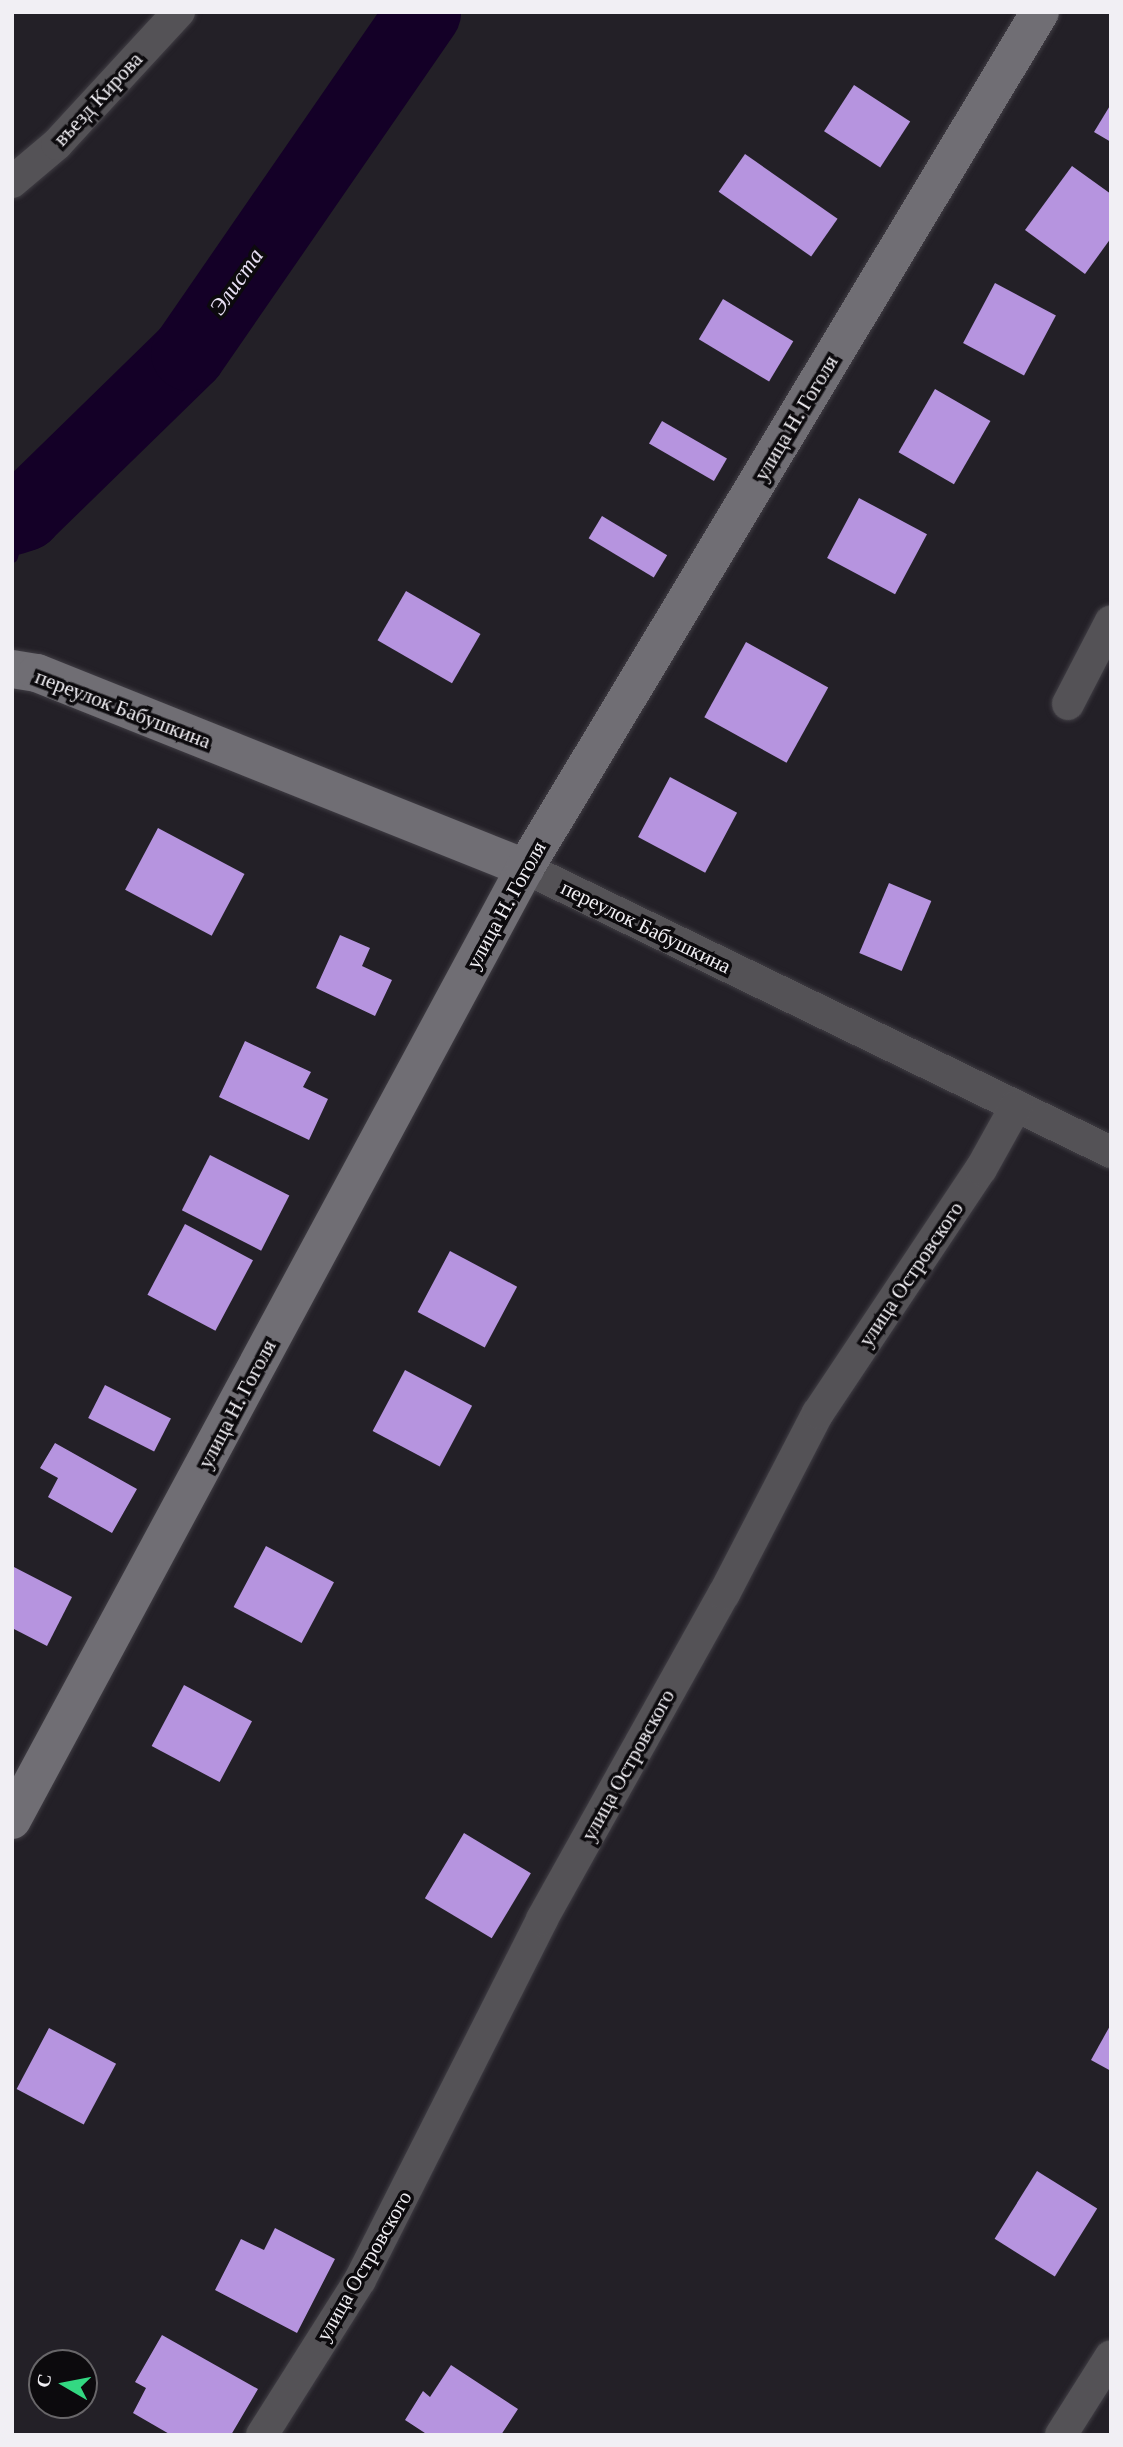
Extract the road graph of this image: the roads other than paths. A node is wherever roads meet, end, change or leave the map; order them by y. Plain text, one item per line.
1 (179, 12) edge
2 (1040, 12) edge
3 (12, 182) edge
4 (1111, 621) edge
5 (12, 669) edge
6 (1068, 704) dead end
7 (525, 869) junction
8 (1016, 1106) junction
9 (1111, 1152) edge
10 (12, 1820) edge
11 (1111, 2356) edge
12 (262, 2435) edge
13 (1061, 2435) edge

1 - 3 street, въезд Кирова
2 - 7 street, улица Н. Гоголя
4 - 6 street
5 - 7 street, переулок Бабушкина
7 - 8 street, переулок Бабушкина
7 - 10 street, улица Н. Гоголя
8 - 9 street, переулок Бабушкина
8 - 12 street, улица Островского
11 - 13 street

